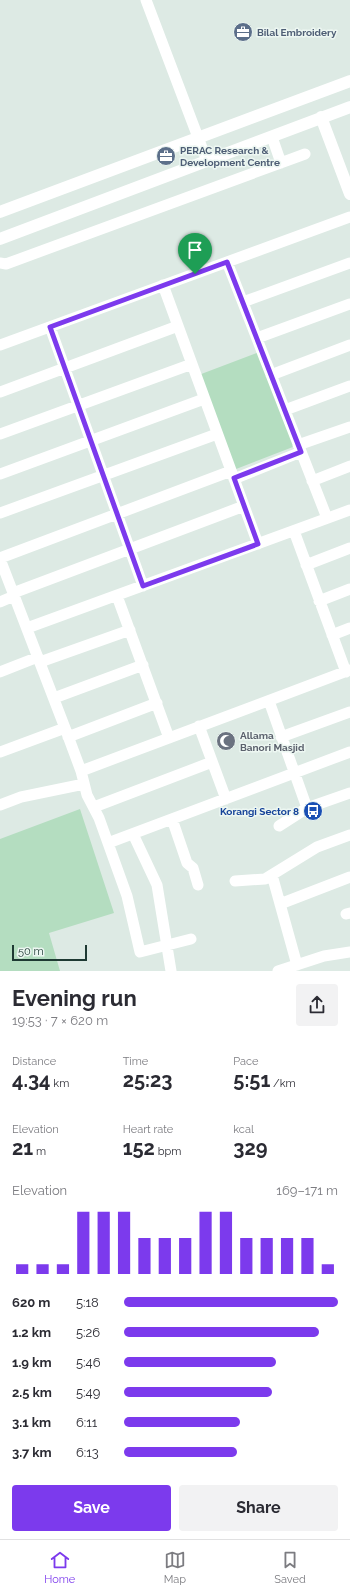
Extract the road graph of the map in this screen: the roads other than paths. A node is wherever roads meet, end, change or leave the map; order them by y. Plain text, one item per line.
1 (146, 0) edge
2 (350, 81) edge
3 (350, 107) edge
4 (321, 117) junction
5 (198, 138) junction
6 (277, 151) junction
7 (305, 154) dead end
8 (207, 161) junction
9 (350, 194) edge
10 (0, 212) edge
11 (350, 217) edge
12 (0, 239) edge
13 (227, 262) junction
14 (0, 263) edge
15 (350, 263) edge
16 (163, 285) junction
17 (243, 302) junction
18 (350, 304) edge
19 (178, 326) junction
20 (50, 327) junction
21 (257, 338) junction
22 (350, 345) edge
23 (0, 346) edge
24 (192, 364) junction
25 (65, 368) junction
26 (271, 375) junction
27 (350, 386) edge
28 (0, 392) edge
29 (204, 399) junction
30 (78, 405) junction
31 (285, 410) junction
32 (350, 426) edge
33 (0, 434) edge
34 (217, 434) junction
35 (91, 440) junction
36 (300, 449) junction
37 (350, 466) edge
38 (0, 474) edge
39 (232, 475) junction
40 (104, 476) junction
41 (312, 481) junction
42 (244, 506) junction
43 (350, 510) edge
44 (0, 513) edge
45 (118, 514) junction
46 (327, 518) junction
47 (294, 531) junction
48 (258, 544) junction
49 (350, 548) edge
50 (130, 549) junction
51 (0, 559) edge
52 (306, 564) junction
53 (143, 586) junction
54 (350, 589) edge
55 (14, 595) junction
56 (117, 596) junction
57 (319, 601) junction
58 (0, 602) edge
59 (27, 628) junction
60 (350, 628) edge
61 (130, 630) junction
62 (332, 635) junction
63 (39, 660) junction
64 (143, 665) junction
65 (348, 671) edge
66 (0, 672) edge
67 (54, 698) junction
68 (269, 700) junction
69 (157, 703) junction
70 (350, 712) edge
71 (199, 726) junction
72 (67, 733) junction
73 (282, 737) junction
74 (169, 738) junction
75 (0, 752) edge
76 (350, 752) edge
77 (212, 762) junction
78 (81, 771) junction
79 (294, 772) junction
80 (84, 784) junction
81 (350, 793) edge
82 (226, 799) junction
83 (0, 806) edge
84 (94, 807) junction
85 (307, 808) junction
86 (172, 819) junction
87 (278, 826) dead end
88 (133, 834) junction
89 (350, 834) edge
90 (108, 844) junction
91 (272, 875) junction
92 (350, 877) edge
93 (235, 881) dead end
94 (198, 885) dead end
95 (280, 904) junction
96 (191, 939) dead end
97 (166, 944) junction
98 (350, 952) edge
99 (297, 965) junction
100 (171, 971) edge
101 (278, 971) edge

1 - 5 street
2 - 5 street
3 - 4 street
4 - 6 street
4 - 9 street
5 - 8 street
5 - 10 street
6 - 7 street
6 - 8 street
6 - 14 street
8 - 12 street
11 - 13 street
13 - 16 street
13 - 17 street
15 - 17 street
16 - 19 street
16 - 20 street
17 - 21 street
18 - 21 street
19 - 24 street
19 - 25 street
20 - 23 street
20 - 25 street
21 - 26 street
22 - 26 street
24 - 29 street
24 - 30 street
25 - 28 street
25 - 30 street
26 - 31 street
27 - 31 street
29 - 34 street
29 - 35 street
30 - 33 street
30 - 35 street
31 - 36 street
32 - 36 street
34 - 39 street
34 - 40 street
35 - 38 street
35 - 40 street
36 - 39 street
36 - 41 street
37 - 41 street
39 - 42 street
39 - 45 street
40 - 44 street
40 - 45 street
41 - 46 street
42 - 48 street
42 - 50 street
43 - 46 street
45 - 50 street
45 - 51 street
46 - 47 street
47 - 48 street
47 - 52 street
48 - 53 street
49 - 52 street
50 - 53 street
50 - 55 street
51 - 55 street
52 - 57 street
53 - 56 street
54 - 57 street
55 - 58 street
55 - 59 street
56 - 59 street
56 - 61 street
57 - 62 street
59 - 63 street
60 - 62 street
61 - 63 street
61 - 64 street
62 - 65 street
63 - 66 street
63 - 67 street
64 - 67 street
64 - 69 street
65 - 68 street
67 - 72 street
68 - 71 street
68 - 73 street
69 - 72 street
69 - 74 street
70 - 73 street
71 - 74 street
71 - 77 street
72 - 75 street
72 - 78 street
73 - 79 street
74 - 78 street
76 - 79 street
77 - 82 street
77 - 84 street
78 - 80 street
79 - 82 street
79 - 85 street
80 - 83 street
80 - 84 street
81 - 85 street
82 - 86 street
84 - 90 street
85 - 87 street
86 - 88 street
86 - 94 street
88 - 90 street
88 - 97 street
89 - 91 street
90 - 97 street
91 - 93 street
91 - 95 street
92 - 95 street
95 - 99 street
96 - 97 street
97 - 100 street
98 - 99 street
99 - 101 street

